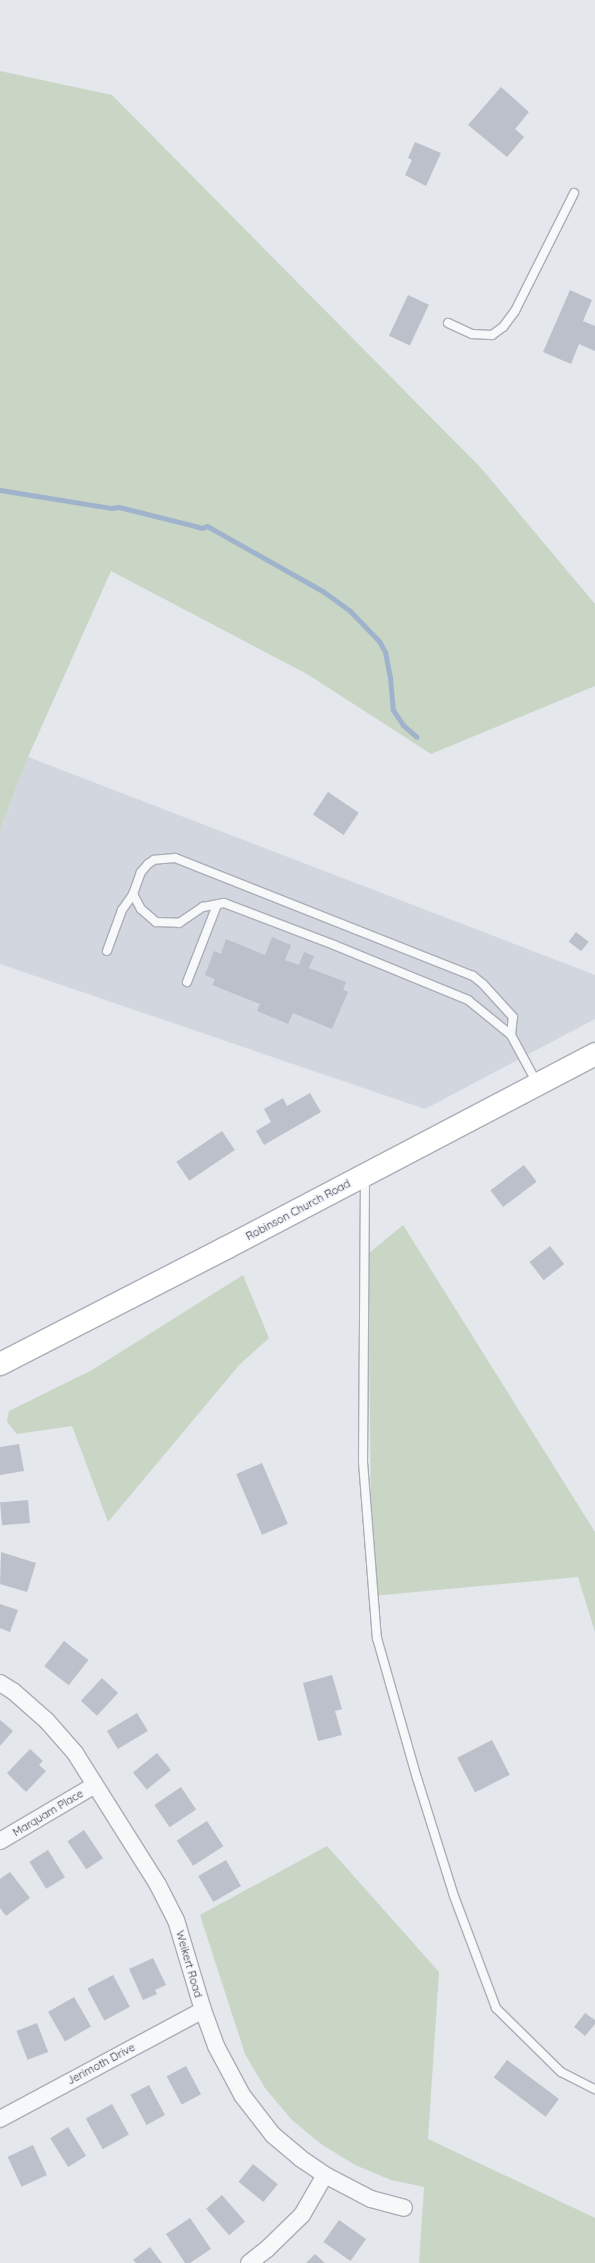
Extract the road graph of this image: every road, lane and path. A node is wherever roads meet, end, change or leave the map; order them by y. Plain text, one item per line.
1 (574, 193) dead end
2 (448, 323) dead end
3 (133, 894) junction
4 (217, 904) junction
5 (107, 951) dead end
6 (187, 982) dead end
7 (511, 1035) junction
8 (595, 1054) edge
9 (537, 1084) junction
10 (364, 1174) junction
11 (0, 1364) edge
12 (0, 1683) edge
13 (95, 1785) junction
14 (0, 1841) edge
15 (202, 2010) junction
16 (595, 2089) edge
17 (0, 2119) edge
18 (325, 2175) junction
19 (404, 2208) dead end
20 (249, 2263) edge

1 - 2 lane
3 - 4 lane
3 - 5 lane
3 - 7 lane
4 - 6 lane
4 - 7 lane
7 - 9 lane
8 - 9 street, Robinson Church Road
9 - 10 street, Robinson Church Road
10 - 11 street, Robinson Church Road
10 - 16 lane
12 - 13 street, Weikert Road
13 - 14 street, Marquam Place
13 - 15 street, Weikert Road
15 - 17 street, Jerimoth Drive
15 - 18 street, Weikert Road
18 - 19 street, Weikert Road
18 - 20 street

